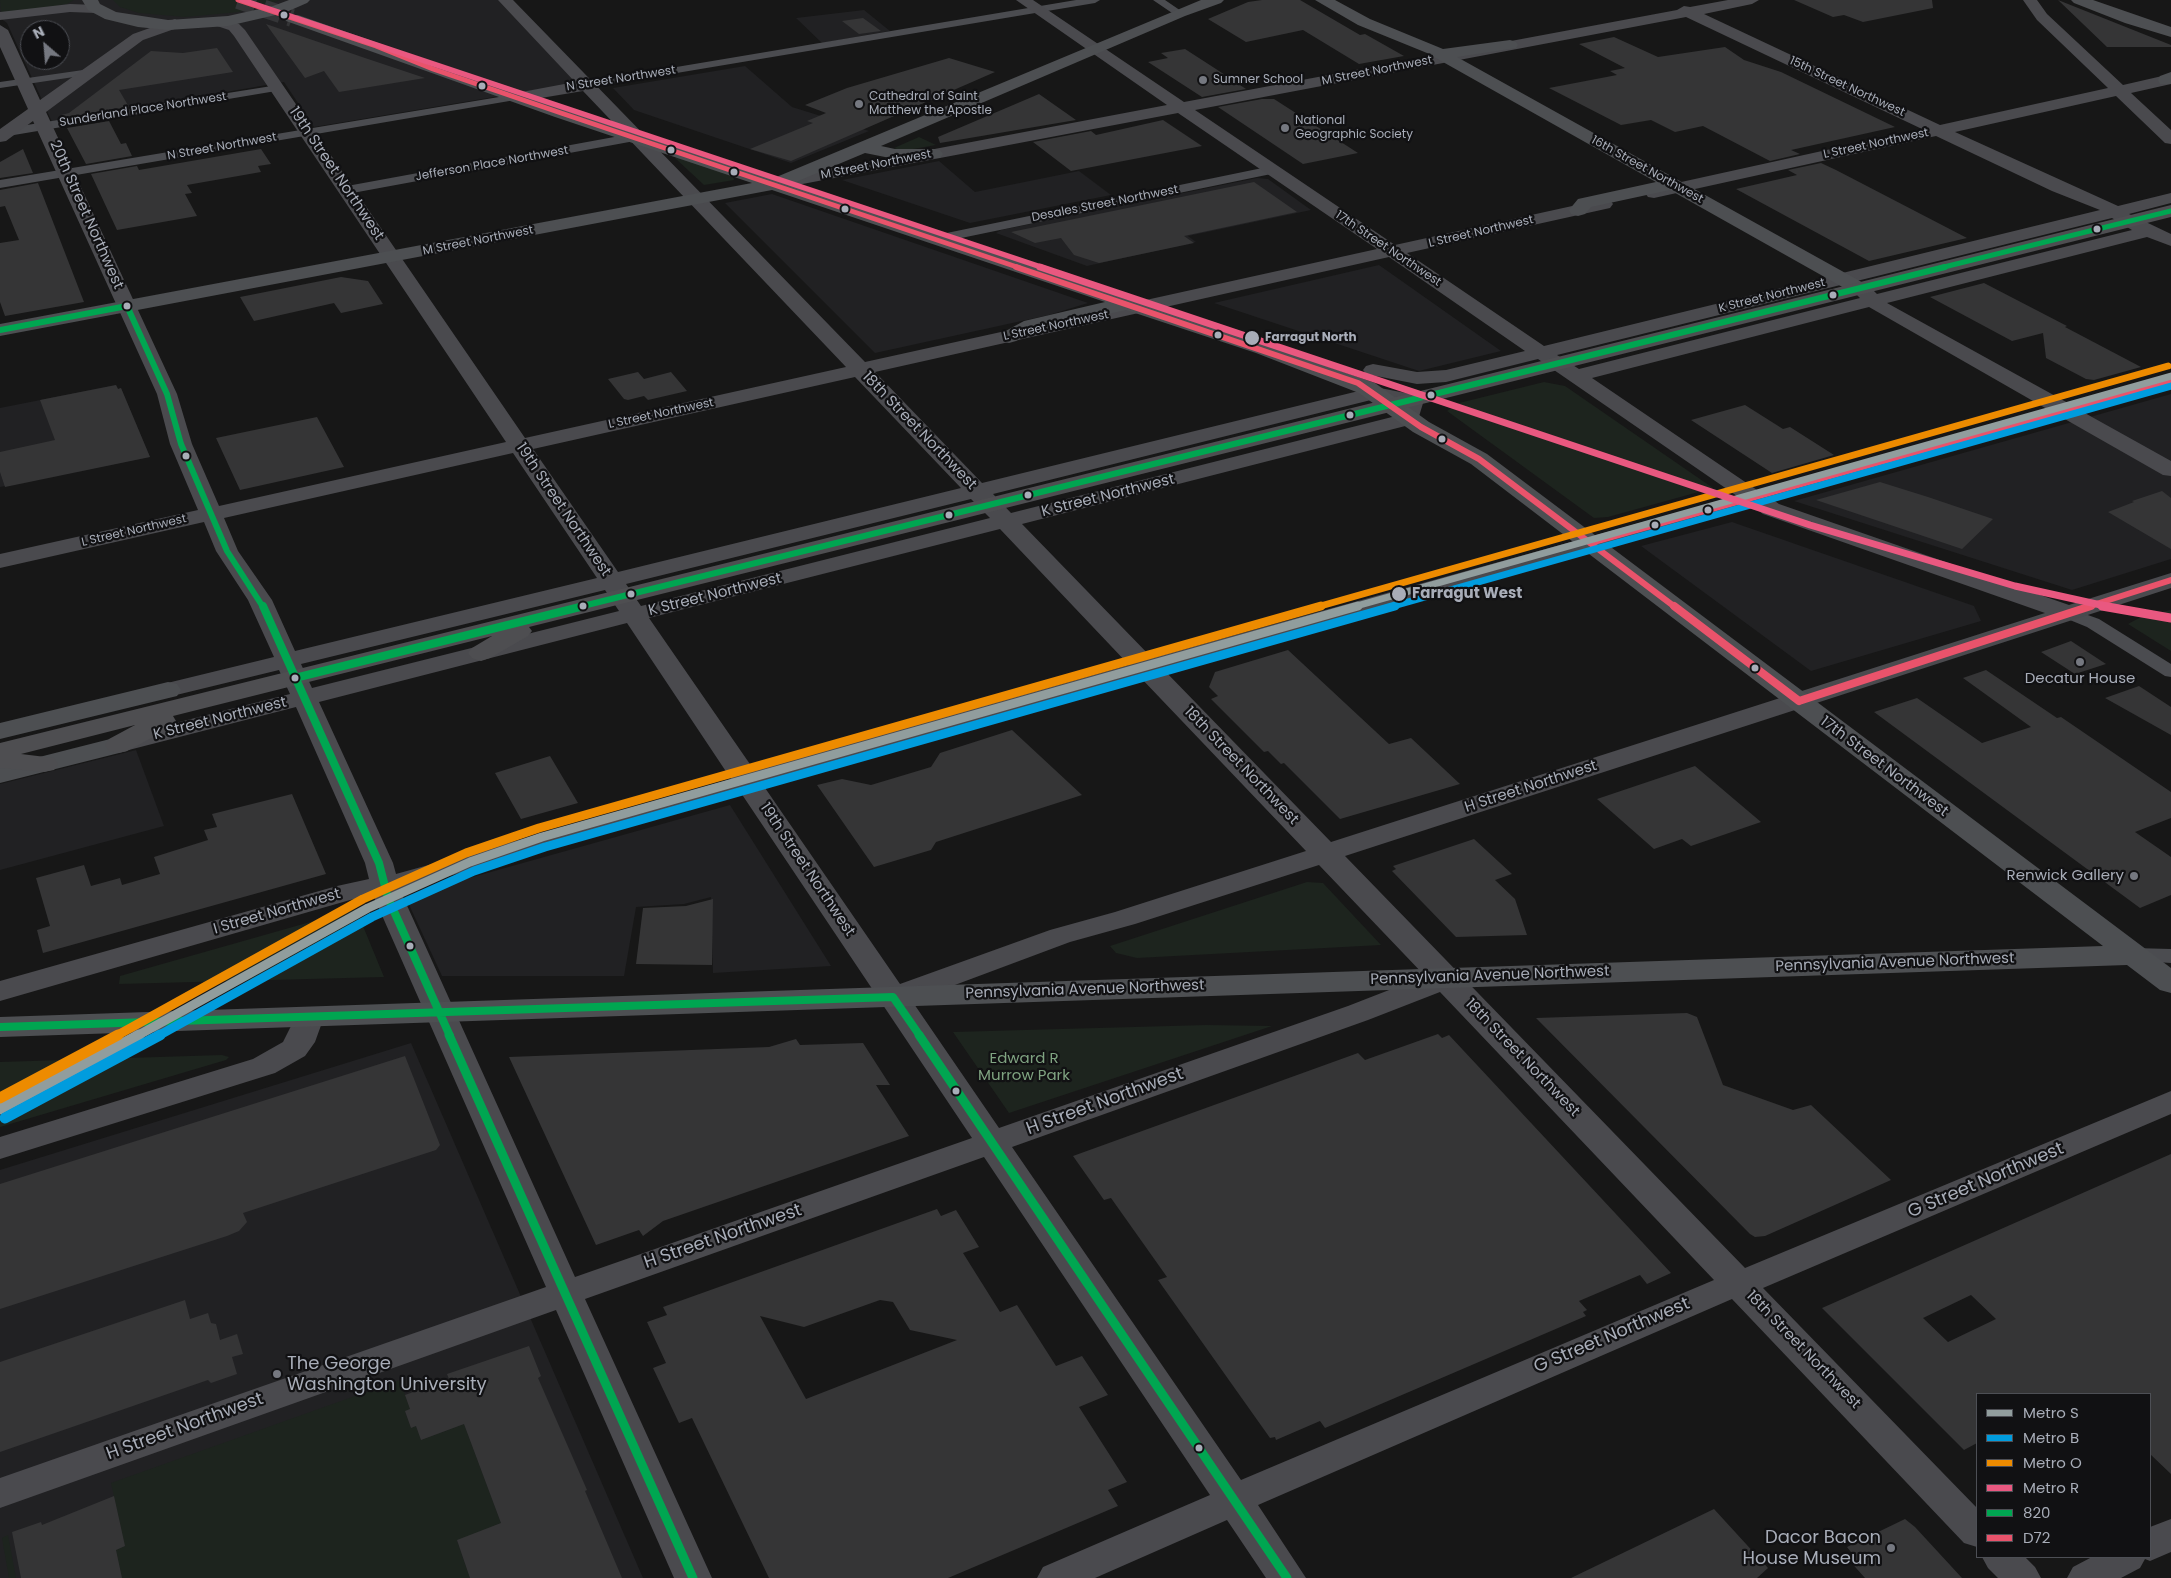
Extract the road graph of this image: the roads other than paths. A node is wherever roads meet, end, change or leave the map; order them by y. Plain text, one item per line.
1 (81, 0) edge
2 (505, 0) edge
3 (1023, 0) edge
4 (1095, 0) edge
5 (1158, 0) edge
6 (1203, 0) edge
7 (1216, 0) edge
8 (1323, 0) edge
9 (1336, 0) edge
10 (1350, 0) edge
11 (1731, 0) edge
12 (1752, 0) edge
13 (2017, 0) edge
14 (2030, 0) edge
15 (2079, 0) edge
16 (2096, 0) edge
17 (1664, 1) edge
18 (96, 3) edge
19 (296, 7) edge
20 (1037, 10) junction
21 (1685, 10) junction
22 (32, 12) junction
23 (1179, 13) junction
24 (0, 16) edge
25 (2042, 17) junction
26 (1394, 18) dead end
27 (224, 22) junction
28 (0, 30) edge
29 (138, 30) junction
30 (2170, 32) edge
31 (1410, 38) junction
32 (1510, 45) joint
33 (1095, 49) junction
34 (1440, 54) junction
35 (433, 69) junction
36 (90, 72) junction
37 (2169, 78) edge
38 (23, 82) junction
39 (0, 85) edge
40 (587, 85) junction
41 (278, 88) junction
42 (2117, 88) junction
43 (546, 92) junction
44 (517, 97) junction
45 (1178, 106) junction
46 (617, 116) junction
47 (41, 118) junction
48 (1934, 129) junction
49 (308, 133) junction
50 (4, 134) edge
51 (636, 137) junction
52 (2171, 139) edge
53 (867, 148) junction
54 (934, 154) junction
55 (1272, 170) junction
56 (67, 173) junction
57 (799, 178) junction
58 (0, 184) edge
59 (776, 184) junction
60 (1675, 186) junction
61 (347, 190) junction
62 (2171, 198) edge
63 (696, 199) junction
64 (1578, 210) joint
65 (2171, 211) edge
66 (2117, 216) junction
67 (2149, 231) junction
68 (963, 233) junction
69 (937, 239) junction
70 (2171, 241) edge
71 (1389, 249) junction
72 (392, 257) junction
73 (1842, 279) junction
74 (1873, 296) junction
75 (1149, 303) junction
76 (1793, 305) junction
77 (127, 306) junction
78 (1728, 306) junction
79 (0, 330) edge
80 (1753, 331) junction
81 (1009, 337) joint
82 (1549, 358) junction
83 (857, 367) junction
84 (1373, 370) junction
85 (1575, 376) junction
86 (2171, 381) edge
87 (1383, 399) junction
88 (2074, 408) junction
89 (1412, 409) junction
90 (519, 445) junction
91 (1228, 446) junction
92 (2171, 454) edge
93 (1121, 456) junction
94 (2171, 470) edge
95 (1181, 477) junction
96 (1081, 483) junction
97 (1023, 497) junction
98 (1754, 497) junction
99 (1099, 498) junction
100 (991, 506) junction
101 (211, 514) junction
102 (848, 522) junction
103 (906, 526) junction
104 (768, 542) junction
105 (1590, 543) junction
106 (857, 559) junction
107 (0, 561) edge
108 (736, 579) junction
109 (2171, 580) edge
110 (622, 598) junction
111 (508, 606) junction
112 (586, 606) junction
113 (2071, 614) junction
114 (547, 615) junction
115 (464, 617) junction
116 (400, 652) junction
117 (481, 653) junction
118 (1146, 667) junction
119 (2171, 672) edge
120 (295, 679) junction
121 (168, 690) junction
122 (245, 690) junction
123 (1798, 701) junction
124 (194, 703) junction
125 (0, 733) edge
126 (53, 738) junction
127 (118, 745) junction
128 (0, 751) edge
129 (0, 760) edge
130 (44, 764) junction
131 (0, 775) edge
132 (748, 782) junction
133 (1326, 854) junction
134 (385, 884) junction
135 (2134, 955) junction
136 (2171, 956) edge
137 (1445, 978) junction
138 (2171, 983) edge
139 (0, 991) edge
140 (893, 997) junction
141 (439, 1012) junction
142 (309, 1017) junction
143 (0, 1027) edge
144 (2171, 1102) edge
145 (991, 1143) junction
146 (0, 1148) edge
147 (1739, 1283) junction
148 (564, 1293) junction
149 (0, 1493) edge
150 (1234, 1500) junction
151 (1976, 1531) edge
152 (2171, 1534) edge
153 (2151, 1544) edge
154 (2002, 1558) edge
155 (2125, 1558) edge
156 (693, 1578) edge
157 (1056, 1578) edge
158 (1287, 1578) edge
159 (2022, 1578) edge
160 (2086, 1578) edge

1 - 22 main road
2 - 40 main road, 18th Street Northwest
3 - 20 main road, 17th Street Northwest
4 - 20 street, N Street Northwest
5 - 23 street
6 - 23 main road
7 - 23 main road
8 - 31 main road, 16th Street Northwest
9 - 31 main road, 16th Street Northwest
10 - 31 main road, 16th Street Northwest
11 - 21 main road
12 - 21 main road
13 - 25 main road
14 - 25 main road
15 - 30 main road
16 - 30 main road
17 - 21 main road, 15th Street Northwest
18 - 19 main road
18 - 22 main road
18 - 29 main road
19 - 27 main road
19 - 35 main road
19 - 43 main road
20 - 33 main road, 17th Street Northwest
20 - 40 street, N Street Northwest
21 - 32 main road
21 - 48 main road, 15th Street Northwest
22 - 24 main road
23 - 33 main road, M Street Northwest
25 - 42 main road
26 - 31 main road, 16th Street Northwest
27 - 29 main road
27 - 35 main road
27 - 41 main road, 19th Street Northwest
28 - 38 main road, 20th Street Northwest
29 - 36 main road
31 - 34 main road, 16th Street Northwest
32 - 34 main road
33 - 45 main road, 17th Street Northwest
33 - 53 main road, M Street Northwest
34 - 45 main road, M Street Northwest
34 - 60 main road, 16th Street Northwest
35 - 44 main road
36 - 38 street
36 - 47 main road
37 - 42 main road, L Street Northwest
38 - 39 street
38 - 47 main road, 20th Street Northwest
40 - 43 main road, N Street Northwest
40 - 46 main road, 18th Street Northwest
41 - 47 street, Sunderland Place Northwest
41 - 49 main road, 19th Street Northwest
42 - 48 main road, L Street Northwest
42 - 52 main road
43 - 44 main road, N Street Northwest
43 - 46 main road
44 - 49 street, N Street Northwest
44 - 51 main road
45 - 54 main road, M Street Northwest
45 - 55 main road, 17th Street Northwest
46 - 51 main road, 18th Street Northwest
46 - 57 main road
47 - 50 main road
47 - 56 main road, 20th Street Northwest
48 - 60 main road, L Street Northwest
48 - 66 main road, 15th Street Northwest
49 - 56 street, N Street Northwest
49 - 61 main road, 19th Street Northwest
51 - 59 main road
51 - 61 street, Jefferson Place Northwest
51 - 63 main road, 18th Street Northwest
53 - 54 main road
53 - 57 main road, M Street Northwest
54 - 57 main road, M Street Northwest
55 - 68 street, Desales Street Northwest
55 - 71 main road, 17th Street Northwest
56 - 58 street, N Street Northwest
56 - 77 main road, 20th Street Northwest
57 - 59 main road, M Street Northwest
57 - 68 main road
59 - 63 main road, M Street Northwest
59 - 69 main road
60 - 64 main road
60 - 73 main road, 16th Street Northwest
61 - 72 main road, 19th Street Northwest
62 - 66 main road, K Street Northwest
63 - 72 main road, M Street Northwest
63 - 83 main road, 18th Street Northwest
64 - 71 main road, L Street Northwest
65 - 66 highway, K Street Northwest
66 - 67 main road, 15th Street Northwest
66 - 73 main road, K Street Northwest
66 - 74 highway, K Street Northwest
67 - 70 main road, 15th Street Northwest
67 - 74 main road, K Street Northwest
68 - 69 street, Desales Street Northwest
68 - 75 main road
69 - 75 main road
71 - 75 main road, L Street Northwest
71 - 82 main road, 17th Street Northwest
72 - 77 main road, M Street Northwest
72 - 90 main road, 19th Street Northwest
73 - 74 main road, 16th Street Northwest
73 - 78 main road, K Street Northwest
74 - 76 highway, K Street Northwest
74 - 80 main road, K Street Northwest
74 - 88 main road, 16th Street Northwest
75 - 81 main road
75 - 84 main road
75 - 87 main road, 17th Street Northwest
76 - 78 highway
76 - 80 highway
76 - 82 highway, K Street Northwest
77 - 79 main road, M Street Northwest
77 - 101 main road, 20th Street Northwest
78 - 82 main road, K Street Northwest
80 - 85 main road, K Street Northwest
81 - 83 main road, L Street Northwest
82 - 84 main road, K Street Northwest
82 - 85 main road, 17th Street Northwest
82 - 89 highway, K Street Northwest
83 - 90 main road, L Street Northwest
83 - 100 main road, 18th Street Northwest
84 - 89 main road
85 - 98 main road, 17th Street Northwest
86 - 88 main road, I Street Northwest
87 - 89 main road, 17th Street Northwest
87 - 91 highway, K Street Northwest
87 - 93 street, K Street Northwest
88 - 92 main road, 16th Street Northwest
88 - 94 main road, 16th Street Northwest
88 - 98 main road, I Street Northwest
89 - 95 main road, K Street Northwest
89 - 105 main road, 17th Street Northwest
90 - 101 main road, L Street Northwest
90 - 110 main road, 19th Street Northwest
91 - 95 highway
91 - 96 highway, K Street Northwest
93 - 96 highway
93 - 100 street, K Street Northwest
95 - 99 main road, K Street Northwest
96 - 97 highway, K Street Northwest
97 - 99 highway
97 - 100 highway, K Street Northwest
98 - 105 main road, I Street Northwest
98 - 113 main road, 17th Street Northwest
99 - 100 main road, K Street Northwest
100 - 102 main road, K Street Northwest
100 - 103 highway, K Street Northwest
100 - 106 main road, K Street Northwest
100 - 118 main road, 18th Street Northwest
101 - 107 main road, L Street Northwest
101 - 120 main road, 20th Street Northwest
102 - 103 highway
102 - 104 main road, K Street Northwest
103 - 106 highway
103 - 108 highway, K Street Northwest
104 - 108 highway
104 - 110 main road, K Street Northwest
105 - 118 main road, I Street Northwest
105 - 123 main road, 17th Street Northwest
106 - 108 main road, K Street Northwest
108 - 110 main road, K Street Northwest
108 - 110 highway, K Street Northwest
109 - 113 main road, H Street Northwest
110 - 111 main road, K Street Northwest
110 - 112 highway, K Street Northwest
110 - 117 main road, K Street Northwest
110 - 132 main road, 19th Street Northwest
111 - 112 highway
111 - 115 main road, K Street Northwest
112 - 114 highway, K Street Northwest
113 - 119 street
113 - 123 main road, H Street Northwest
114 - 116 highway, K Street Northwest
114 - 117 highway
115 - 116 highway
115 - 120 main road, K Street Northwest
116 - 120 highway, K Street Northwest
117 - 120 main road, K Street Northwest
118 - 132 main road, I Street Northwest
118 - 133 main road, 18th Street Northwest
120 - 121 main road, K Street Northwest
120 - 122 highway, K Street Northwest
120 - 127 main road, K Street Northwest
120 - 134 main road, 20th Street Northwest
121 - 122 highway
121 - 125 main road, K Street Northwest
122 - 124 highway, K Street Northwest
123 - 133 main road, H Street Northwest
123 - 135 main road, 17th Street Northwest
124 - 126 highway, K Street Northwest
124 - 127 highway
125 - 126 highway
126 - 128 highway, K Street Northwest
127 - 130 main road, K Street Northwest
129 - 130 highway
130 - 131 main road, K Street Northwest
132 - 134 main road, I Street Northwest
132 - 140 main road, 19th Street Northwest
133 - 137 main road, 18th Street Northwest
133 - 140 main road, H Street Northwest
134 - 139 main road, I Street Northwest
134 - 141 main road, 20th Street Northwest
135 - 136 street, Pennsylvania Avenue Northwest
135 - 137 main road, Pennsylvania Avenue Northwest
135 - 138 main road, 17th Street Northwest
137 - 140 main road, Pennsylvania Avenue Northwest
137 - 145 main road, H Street Northwest
137 - 147 main road, 18th Street Northwest
140 - 141 main road, Pennsylvania Avenue Northwest
140 - 145 main road, 19th Street Northwest
141 - 142 main road, Pennsylvania Avenue Northwest
141 - 148 main road, 20th Street Northwest
142 - 143 main road, Pennsylvania Avenue Northwest
142 - 146 main road
144 - 147 main road, G Street Northwest
145 - 148 main road, H Street Northwest
145 - 150 main road, 19th Street Northwest
147 - 150 main road, G Street Northwest
147 - 151 main road, 18th Street Northwest
148 - 149 main road, H Street Northwest
148 - 156 main road, 20th Street Northwest
150 - 157 main road, G Street Northwest
150 - 158 main road, 19th Street Northwest
152 - 153 main road
154 - 159 main road
155 - 160 main road

